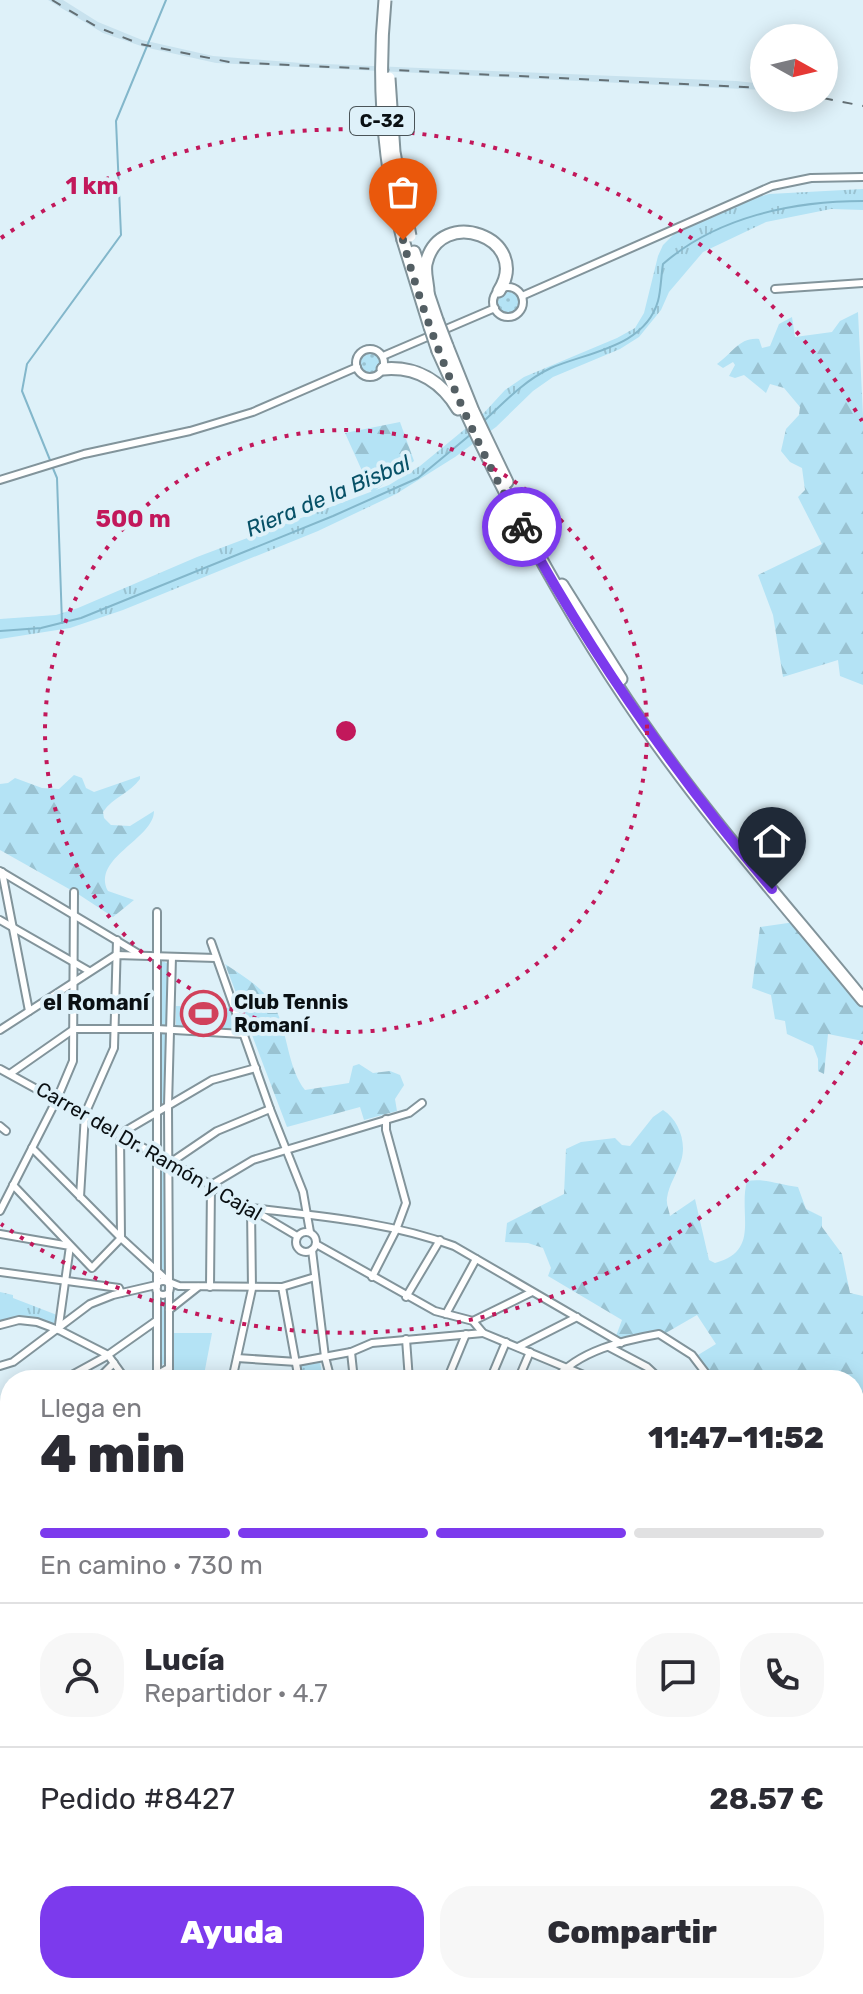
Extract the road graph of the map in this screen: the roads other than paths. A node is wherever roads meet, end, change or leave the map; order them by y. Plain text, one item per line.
1 (385, 0) edge
2 (393, 0) edge
3 (863, 177) edge
4 (406, 238) junction
5 (863, 283) edge
6 (775, 289) dead end
7 (499, 291) junction
8 (428, 296) junction
9 (522, 296) junction
10 (495, 308) junction
11 (434, 324) junction
12 (383, 356) junction
13 (357, 367) junction
14 (383, 369) junction
15 (468, 415) junction
16 (492, 461) junction
17 (0, 480) edge
18 (1, 872) edge
19 (74, 892) dead end
20 (157, 912) dead end
21 (74, 916) junction
22 (0, 920) edge
23 (13, 926) junction
24 (117, 940) junction
25 (211, 942) dead end
26 (116, 955) junction
27 (142, 956) junction
28 (157, 956) junction
29 (172, 957) junction
30 (216, 958) junction
31 (73, 964) junction
32 (89, 971) junction
33 (74, 981) junction
34 (863, 988) edge
35 (863, 1000) edge
36 (29, 1011) junction
37 (74, 1029) junction
38 (157, 1029) junction
39 (0, 1030) edge
40 (169, 1030) junction
41 (116, 1031) junction
42 (243, 1034) junction
43 (256, 1068) junction
44 (0, 1069) edge
45 (11, 1073) junction
46 (57, 1099) junction
47 (422, 1103) dead end
48 (168, 1106) junction
49 (270, 1109) junction
50 (85, 1114) junction
51 (156, 1114) junction
52 (386, 1119) junction
53 (120, 1134) junction
54 (32, 1148) junction
55 (287, 1149) junction
56 (156, 1156) junction
57 (170, 1163) junction
58 (13, 1185) junction
59 (211, 1185) junction
60 (80, 1197) junction
61 (251, 1208) junction
62 (0, 1211) edge
63 (306, 1215) junction
64 (396, 1230) junction
65 (310, 1232) junction
66 (0, 1234) edge
67 (297, 1236) junction
68 (121, 1238) junction
69 (440, 1240) junction
70 (70, 1246) junction
71 (314, 1247) junction
72 (476, 1259) junction
73 (156, 1270) junction
74 (0, 1272) edge
75 (315, 1277) junction
76 (372, 1277) junction
77 (65, 1281) junction
78 (198, 1287) junction
79 (210, 1287) junction
80 (282, 1287) junction
81 (163, 1288) junction
82 (252, 1289) junction
83 (532, 1292) junction
84 (121, 1293) junction
85 (406, 1297) junction
86 (169, 1310) junction
87 (446, 1314) junction
88 (577, 1317) junction
89 (156, 1321) junction
90 (473, 1321) junction
91 (0, 1325) edge
92 (56, 1328) junction
93 (483, 1333) junction
94 (466, 1334) junction
95 (406, 1339) junction
96 (506, 1342) junction
97 (621, 1343) junction
98 (518, 1347) junction
99 (609, 1347) junction
100 (351, 1352) junction
101 (530, 1352) junction
102 (108, 1355) junction
103 (325, 1357) junction
104 (237, 1358) junction
105 (297, 1362) junction
106 (114, 1363) junction
107 (0, 1366) edge
108 (565, 1367) junction
109 (169, 1368) joint
110 (81, 1370) edge
111 (107, 1370) edge
112 (119, 1370) edge
113 (157, 1370) edge
114 (166, 1370) edge
115 (234, 1370) edge
116 (298, 1370) edge
117 (328, 1370) edge
118 (353, 1370) edge
119 (408, 1370) edge
120 (451, 1370) edge
121 (494, 1370) edge
122 (522, 1370) edge
123 (563, 1370) edge
124 (572, 1370) edge
125 (650, 1370) edge
126 (703, 1370) edge

1 - 4 highway, C-32, bridge
2 - 4 highway, C-32, bridge
3 - 9 street
4 - 8 highway, C-32
4 - 11 highway, C-32
5 - 6 street
7 - 8 highway
7 - 9 street
7 - 10 street
8 - 11 highway, C-32
9 - 10 street
10 - 12 street
11 - 15 highway, C-32, bridge
12 - 13 street
12 - 14 street
13 - 14 street
13 - 17 street
14 - 15 highway
15 - 16 highway, C-32
15 - 16 highway, C-32
16 - 34 highway, C-32
16 - 35 highway, C-32
18 - 21 street
18 - 23 street
19 - 21 street
20 - 28 street
21 - 24 street
21 - 31 street
22 - 23 street
23 - 31 street
23 - 36 street
24 - 26 street
24 - 27 street
25 - 30 street
26 - 27 street
26 - 32 street
26 - 41 street
27 - 28 street
28 - 29 street
28 - 38 street
29 - 30 street
29 - 40 street
30 - 42 street
31 - 32 street
31 - 33 street
32 - 33 street
33 - 36 street
33 - 37 street
36 - 39 street
37 - 41 street
37 - 45 street
37 - 46 street
38 - 40 street
38 - 41 street
38 - 51 street
40 - 42 street
40 - 48 street
41 - 50 street
42 - 43 street
43 - 48 street
43 - 49 street
44 - 45 street, Carrer del Dr. Ramón y Cajal
45 - 46 street, Carrer del Dr. Ramón y Cajal
46 - 50 street, Carrer del Dr. Ramón y Cajal
46 - 54 street
47 - 52 street
48 - 51 street
48 - 57 street
49 - 55 street
49 - 57 street
50 - 53 street, Carrer del Dr. Ramón y Cajal
50 - 60 street
51 - 53 street
51 - 56 street
52 - 55 street
52 - 64 street
53 - 56 street, Carrer del Dr. Ramón y Cajal
53 - 68 street
54 - 58 street
54 - 60 street
55 - 59 street
55 - 63 street
56 - 57 street, Carrer del Dr. Ramón y Cajal
56 - 73 street
57 - 59 street, Carrer del Dr. Ramón y Cajal
57 - 81 street
58 - 62 street
58 - 70 street
59 - 61 street, Carrer del Dr. Ramón y Cajal
59 - 79 street
60 - 68 street
61 - 63 street
61 - 67 street, Carrer del Dr. Ramón y Cajal
61 - 82 street
63 - 64 street
63 - 65 street
64 - 69 street
64 - 76 street
65 - 67 street
65 - 71 street
66 - 70 street
67 - 71 street
68 - 70 street
68 - 73 street
69 - 72 street
69 - 85 street
70 - 77 street
71 - 75 street
71 - 76 street
72 - 83 street
72 - 87 street
73 - 81 street
73 - 81 street
74 - 77 street
75 - 80 street
75 - 103 street
76 - 85 street
77 - 84 street
77 - 92 street
78 - 79 street
78 - 81 street
78 - 86 street
79 - 82 street
80 - 82 street
80 - 105 street
81 - 84 street
81 - 86 street
81 - 89 street
82 - 104 street
83 - 88 street
83 - 90 street
84 - 92 street
85 - 87 street
86 - 109 street
87 - 90 street
88 - 97 street
88 - 98 street
89 - 102 street
89 - 113 street
90 - 93 street
91 - 92 street
92 - 102 street
92 - 107 street
93 - 94 street
93 - 96 street
94 - 95 street
94 - 120 street
95 - 100 street
95 - 119 street
96 - 98 street
96 - 121 street
97 - 99 street
97 - 126 street
98 - 101 street
99 - 108 street
99 - 125 street
100 - 103 street
100 - 118 street
101 - 108 street
101 - 122 street
102 - 106 street
102 - 110 street
103 - 105 street
103 - 117 street
104 - 105 street
104 - 115 street
105 - 116 street
106 - 111 street
106 - 112 street
108 - 123 street
108 - 124 street
109 - 114 street

